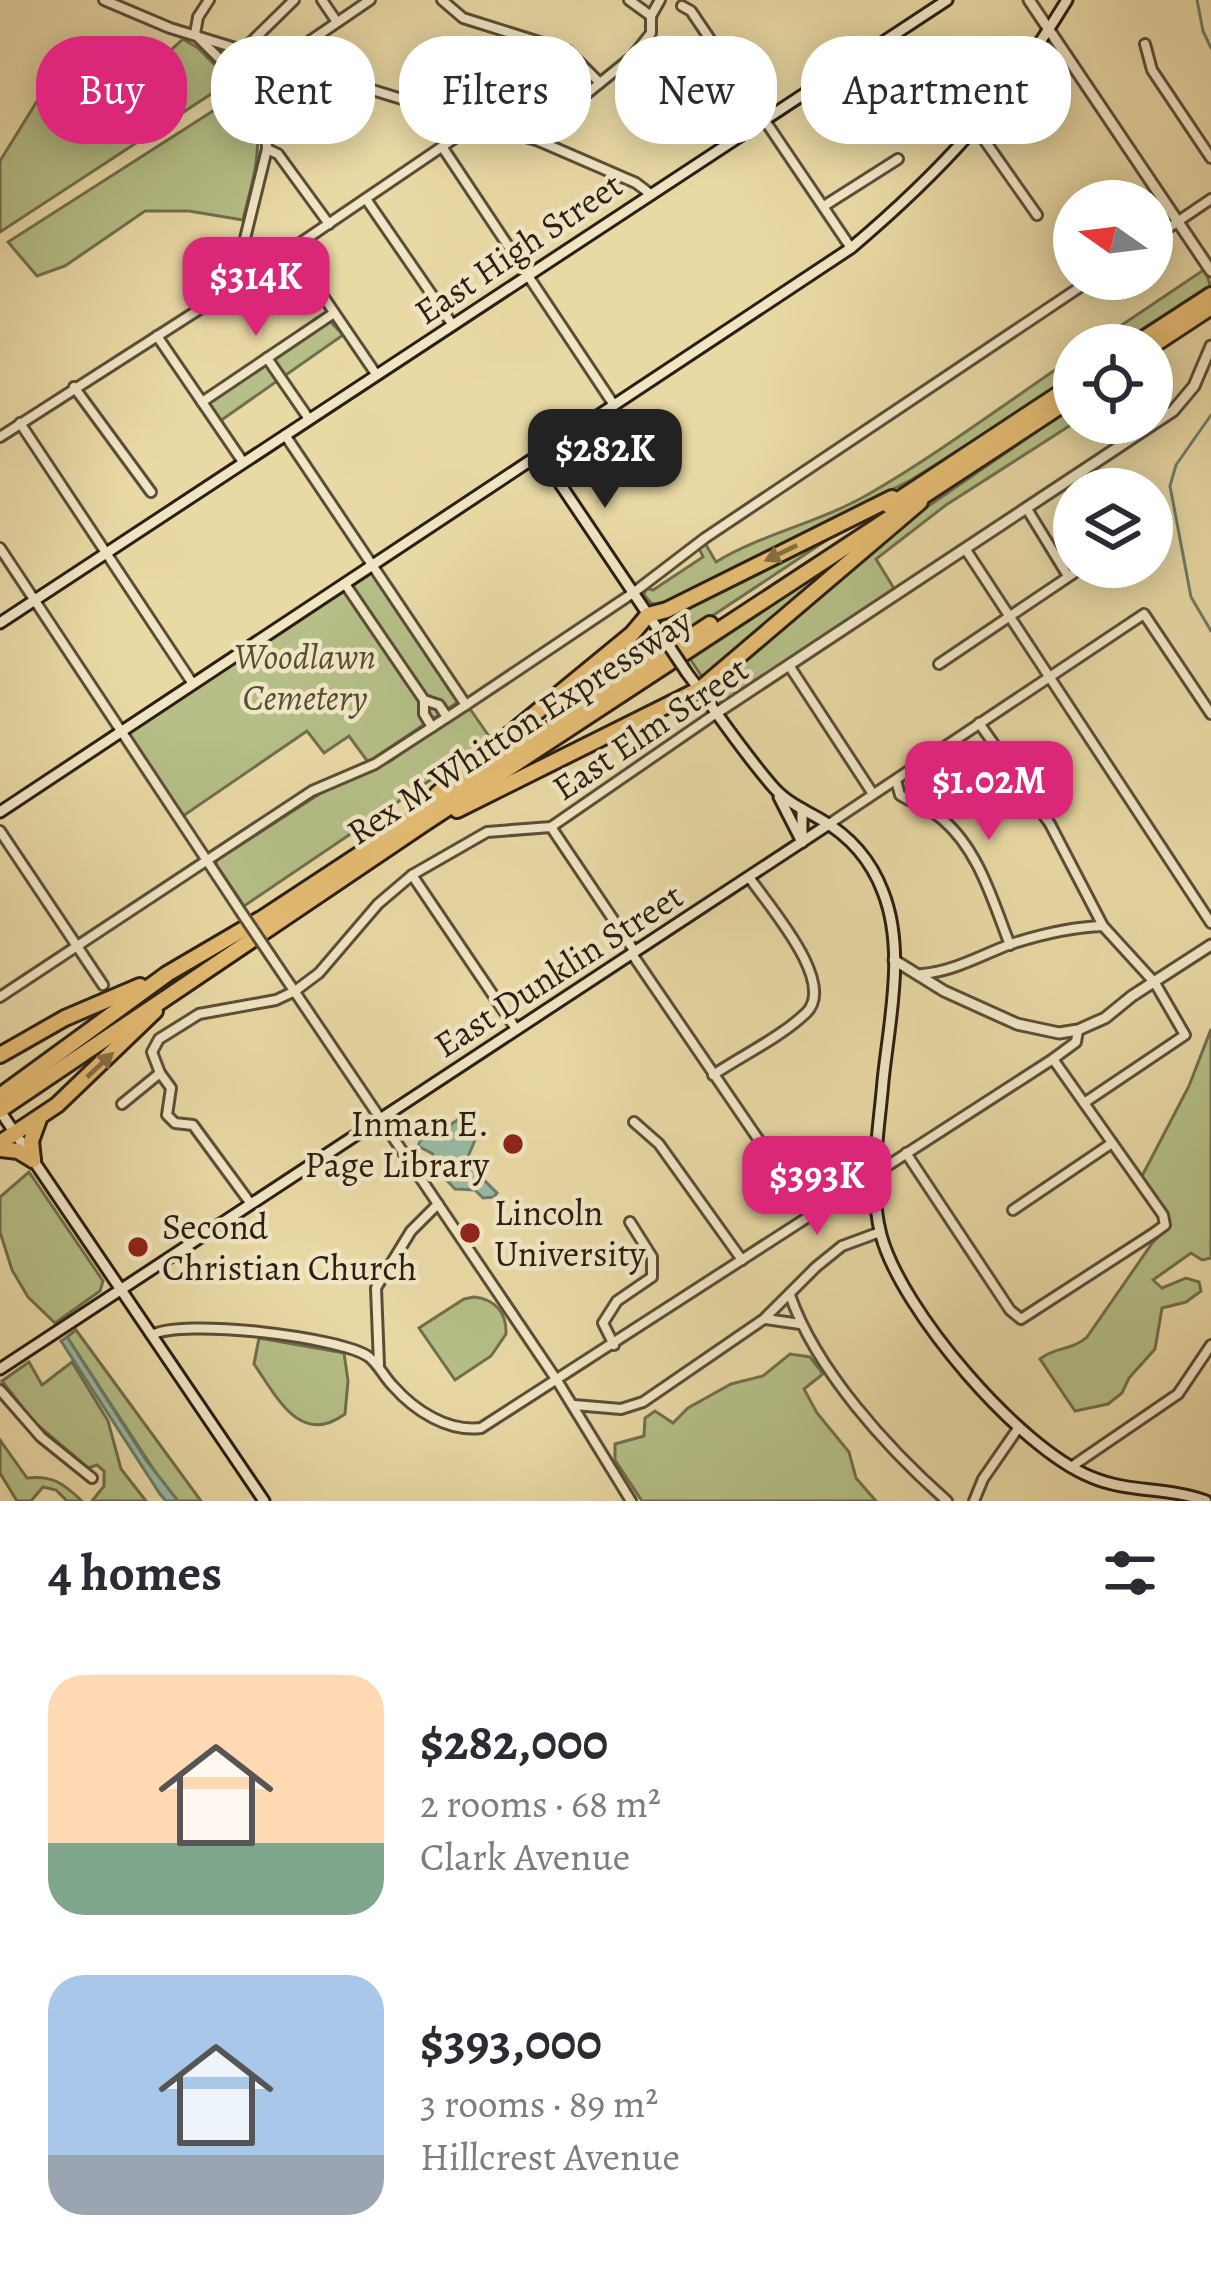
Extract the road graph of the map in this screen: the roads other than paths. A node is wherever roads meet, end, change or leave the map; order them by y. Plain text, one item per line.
1 (104, 0) edge
2 (209, 0) edge
3 (294, 0) edge
4 (322, 0) edge
5 (370, 0) edge
6 (442, 0) edge
7 (629, 0) edge
8 (660, 0) edge
9 (947, 0) edge
10 (1029, 0) edge
11 (1067, 0) edge
12 (682, 6) dead end
13 (651, 16) junction
14 (338, 22) junction
15 (1050, 28) junction
16 (195, 34) junction
17 (257, 36) edge
18 (318, 36) edge
19 (709, 36) edge
20 (1044, 36) edge
21 (211, 39) edge
22 (1145, 44) dead end
23 (600, 83) junction
24 (591, 90) edge
25 (777, 110) edge
26 (777, 136) edge
27 (448, 144) edge
28 (546, 144) edge
29 (725, 144) edge
30 (963, 144) edge
31 (986, 144) edge
32 (443, 148) junction
33 (267, 149) junction
34 (1211, 158) edge
35 (898, 159) dead end
36 (649, 193) junction
37 (366, 199) junction
38 (1211, 199) edge
39 (824, 206) junction
40 (1036, 215) dead end
41 (1177, 222) junction
42 (329, 224) junction
43 (1173, 225) edge
44 (851, 248) junction
45 (291, 249) junction
46 (240, 259) junction
47 (259, 271) junction
48 (1211, 271) edge
49 (527, 277) junction
50 (1210, 299) edge
51 (209, 300) junction
52 (1061, 300) edge
53 (334, 313) junction
54 (452, 324) junction
55 (1169, 324) edge
56 (1173, 329) edge
57 (157, 336) junction
58 (1211, 346) edge
59 (267, 358) junction
60 (376, 374) junction
61 (74, 387) junction
62 (1053, 400) edge
63 (202, 402) junction
64 (614, 405) junction
65 (1053, 410) edge
66 (309, 419) junction
67 (20, 423) junction
68 (0, 436) edge
69 (285, 436) junction
70 (540, 454) junction
71 (243, 462) junction
72 (927, 487) junction
73 (151, 491) dead end
74 (1027, 508) junction
75 (0, 548) edge
76 (966, 550) junction
77 (1053, 551) edge
78 (106, 553) junction
79 (372, 566) junction
80 (345, 584) junction
81 (1053, 586) edge
82 (633, 592) junction
83 (34, 600) junction
84 (648, 615) junction
85 (1009, 616) junction
86 (0, 623) edge
87 (939, 664) dead end
88 (790, 668) junction
89 (1050, 680) junction
90 (193, 684) junction
91 (700, 689) junction
92 (424, 700) junction
93 (466, 705) junction
94 (718, 712) junction
95 (1211, 714) edge
96 (447, 717) junction
97 (980, 723) junction
98 (432, 727) junction
99 (121, 732) junction
100 (896, 779) junction
101 (773, 787) junction
102 (877, 792) junction
103 (900, 795) junction
104 (802, 809) junction
105 (0, 812) edge
106 (425, 824) junction
107 (829, 824) junction
108 (551, 827) junction
109 (398, 829) junction
110 (0, 831) edge
111 (802, 842) junction
112 (207, 860) junction
113 (412, 875) junction
114 (749, 877) junction
115 (1211, 923) edge
116 (1103, 926) junction
117 (1010, 945) junction
118 (1211, 946) edge
119 (77, 947) junction
120 (633, 953) junction
121 (894, 960) junction
122 (167, 974) junction
123 (922, 974) junction
124 (1155, 982) junction
125 (103, 986) dead end
126 (178, 988) junction
127 (296, 991) junction
128 (0, 997) edge
129 (516, 1029) junction
130 (1078, 1030) junction
131 (3, 1052) edge
132 (1053, 1059) junction
133 (160, 1073) junction
134 (713, 1075) junction
135 (20, 1088) junction
136 (0, 1096) edge
137 (1084, 1103) junction
138 (122, 1104) dead end
139 (0, 1110) edge
140 (42, 1116) junction
141 (380, 1119) junction
142 (634, 1122) dead end
143 (14, 1132) junction
144 (1112, 1143) junction
145 (0, 1146) edge
146 (906, 1153) junction
147 (33, 1160) junction
148 (876, 1172) junction
149 (251, 1204) junction
150 (438, 1204) junction
151 (1013, 1210) dead end
152 (810, 1215) junction
153 (630, 1222) dead end
154 (880, 1232) junction
155 (742, 1260) junction
156 (121, 1289) junction
157 (790, 1295) junction
158 (764, 1319) junction
159 (800, 1324) junction
160 (152, 1335) junction
161 (614, 1345) junction
162 (1211, 1346) edge
163 (378, 1366) junction
164 (548, 1368) junction
165 (0, 1369) edge
166 (558, 1382) junction
167 (0, 1390) edge
168 (541, 1390) junction
169 (573, 1405) junction
170 (1019, 1427) junction
171 (1070, 1467) junction
172 (92, 1478) dead end
173 (1172, 1497) edge
174 (264, 1501) edge
175 (631, 1501) edge
176 (947, 1501) edge
177 (974, 1501) edge
178 (1206, 1501) edge

1 - 16 street
2 - 16 street
3 - 17 street
4 - 14 street
5 - 14 street
6 - 23 street
7 - 13 street
8 - 13 street
9 - 25 main road, East High Street
10 - 15 main road
11 - 15 main road
12 - 19 street
13 - 23 street
14 - 18 street
15 - 20 main road
15 - 41 main road
16 - 21 street
16 - 33 street
22 - 34 street
23 - 24 street
26 - 39 street
27 - 32 street
28 - 36 street
29 - 36 main road, East High Street
30 - 44 main road
31 - 40 street
32 - 37 street
32 - 49 street
33 - 42 street
33 - 46 street
35 - 39 street
36 - 49 main road, East High Street
37 - 42 street
37 - 54 street
38 - 41 street
39 - 44 street
41 - 43 street
41 - 48 main road
42 - 45 street
44 - 64 main road
45 - 47 street
45 - 53 street
46 - 47 street
46 - 51 street
47 - 51 street
49 - 54 main road, East High Street
49 - 64 street
50 - 55 highway
50 - 56 highway
51 - 57 street
52 - 82 street
53 - 59 street
53 - 60 street
54 - 60 main road, East High Street
57 - 61 street
57 - 63 street
58 - 74 main road, East Elm Street
59 - 63 street
59 - 66 street
60 - 66 main road, East High Street
61 - 67 street
61 - 73 street
62 - 72 highway, Rex M Whitton Expressway
63 - 71 street
64 - 70 main road
65 - 72 highway, Rex M Whitton Expressway
66 - 69 main road, East High Street
67 - 68 street
67 - 78 street
69 - 71 main road, East High Street
69 - 79 street
70 - 79 main road
70 - 82 main road
71 - 78 main road, East High Street
72 -> 84 highway
72 - 91 highway
72 - 106 highway, Rex M Whitton Expressway
72 - 109 highway, Rex M Whitton Expressway
74 - 76 main road, East Elm Street
74 - 77 street
75 - 83 street
76 - 85 street
76 - 88 main road, East Elm Street
78 - 83 main road, East High Street
78 - 90 street
79 - 80 main road
79 - 93 street
80 - 90 main road
80 - 92 street
81 - 85 street
82 - 84 main road
82 - 93 street
83 - 86 main road, East High Street
83 - 99 street
84 - 91 main road, bridge
84 - 109 highway
85 - 87 street
85 - 89 street
88 - 94 main road, East Elm Street
88 - 102 street
89 - 95 street, East Dunklin Street
89 - 97 street, East Dunklin Street
89 - 115 street
90 - 99 main road
91 - 94 main road
91 - 106 highway
92 - 96 street
92 - 98 street
93 - 96 street
94 - 101 main road
94 - 108 street, East Elm Street
96 - 98 street
97 - 100 street, East Dunklin Street
97 - 116 street
98 - 112 street
99 - 105 main road
99 - 112 street
100 - 102 street, East Dunklin Street
100 - 103 street
101 - 104 main road
101 - 111 main road
102 - 103 street
102 - 107 street, East Dunklin Street
103 - 117 street
104 - 107 main road
104 - 111 main road
106 - 126 highway, Rex M Whitton Expressway
107 - 111 main road, East Dunklin Street
107 - 121 main road
108 - 113 street, East Elm Street
108 - 120 street
109 - 122 highway, Rex M Whitton Expressway
110 - 119 street
111 - 114 main road, East Dunklin Street
112 - 119 street
112 - 127 street, bridge
113 - 127 street, East Elm Street
113 - 129 street
114 - 120 main road, East Dunklin Street
114 - 134 street
116 - 117 street
116 - 124 street
117 - 123 street
118 - 124 main road
119 - 125 street
119 - 128 street
120 - 129 main road, East Dunklin Street
120 - 134 street
121 - 123 main road
121 - 148 main road
122 - 131 highway
122 - 135 highway, Rex M Whitton Expressway
123 - 130 main road
124 - 130 main road
124 - 137 street
126 - 135 highway, Rex M Whitton Expressway
140 -> 126 highway
127 - 133 street, East Elm Street
127 - 141 street
129 - 141 main road, East Dunklin Street
130 - 132 street
132 - 137 street
132 - 146 street
133 - 138 street, East Elm Street
133 - 149 street
134 - 152 street
135 - 136 highway, Rex M Whitton Expressway
135 - 139 highway, Rex M Whitton Expressway
137 - 144 street
139 - 143 main road
140 - 143 highway
140 - 147 highway
141 - 149 main road, East Dunklin Street
141 - 150 street
142 - 155 street
143 - 145 highway
143 - 147 main road
144 - 146 street
144 - 151 street
145 - 147 highway
146 - 148 street
147 - 156 main road
148 - 152 street
148 - 154 main road
149 - 156 main road, East Dunklin Street
150 - 163 street
150 - 164 street
152 - 155 street
153 - 161 street
154 - 157 street
154 - 170 main road
155 - 161 street
156 - 160 main road
156 - 165 main road, East Dunklin Street
157 - 158 street
157 - 159 street
158 - 159 street
158 - 169 street
159 - 176 street
160 - 163 street
160 - 174 main road
161 - 166 street
162 - 171 street
163 - 168 street
164 - 166 street
164 - 168 street
166 - 168 street
166 - 169 street
167 - 172 street
169 - 175 street
170 - 171 main road
170 - 177 street
171 - 173 main road
173 - 178 main road

